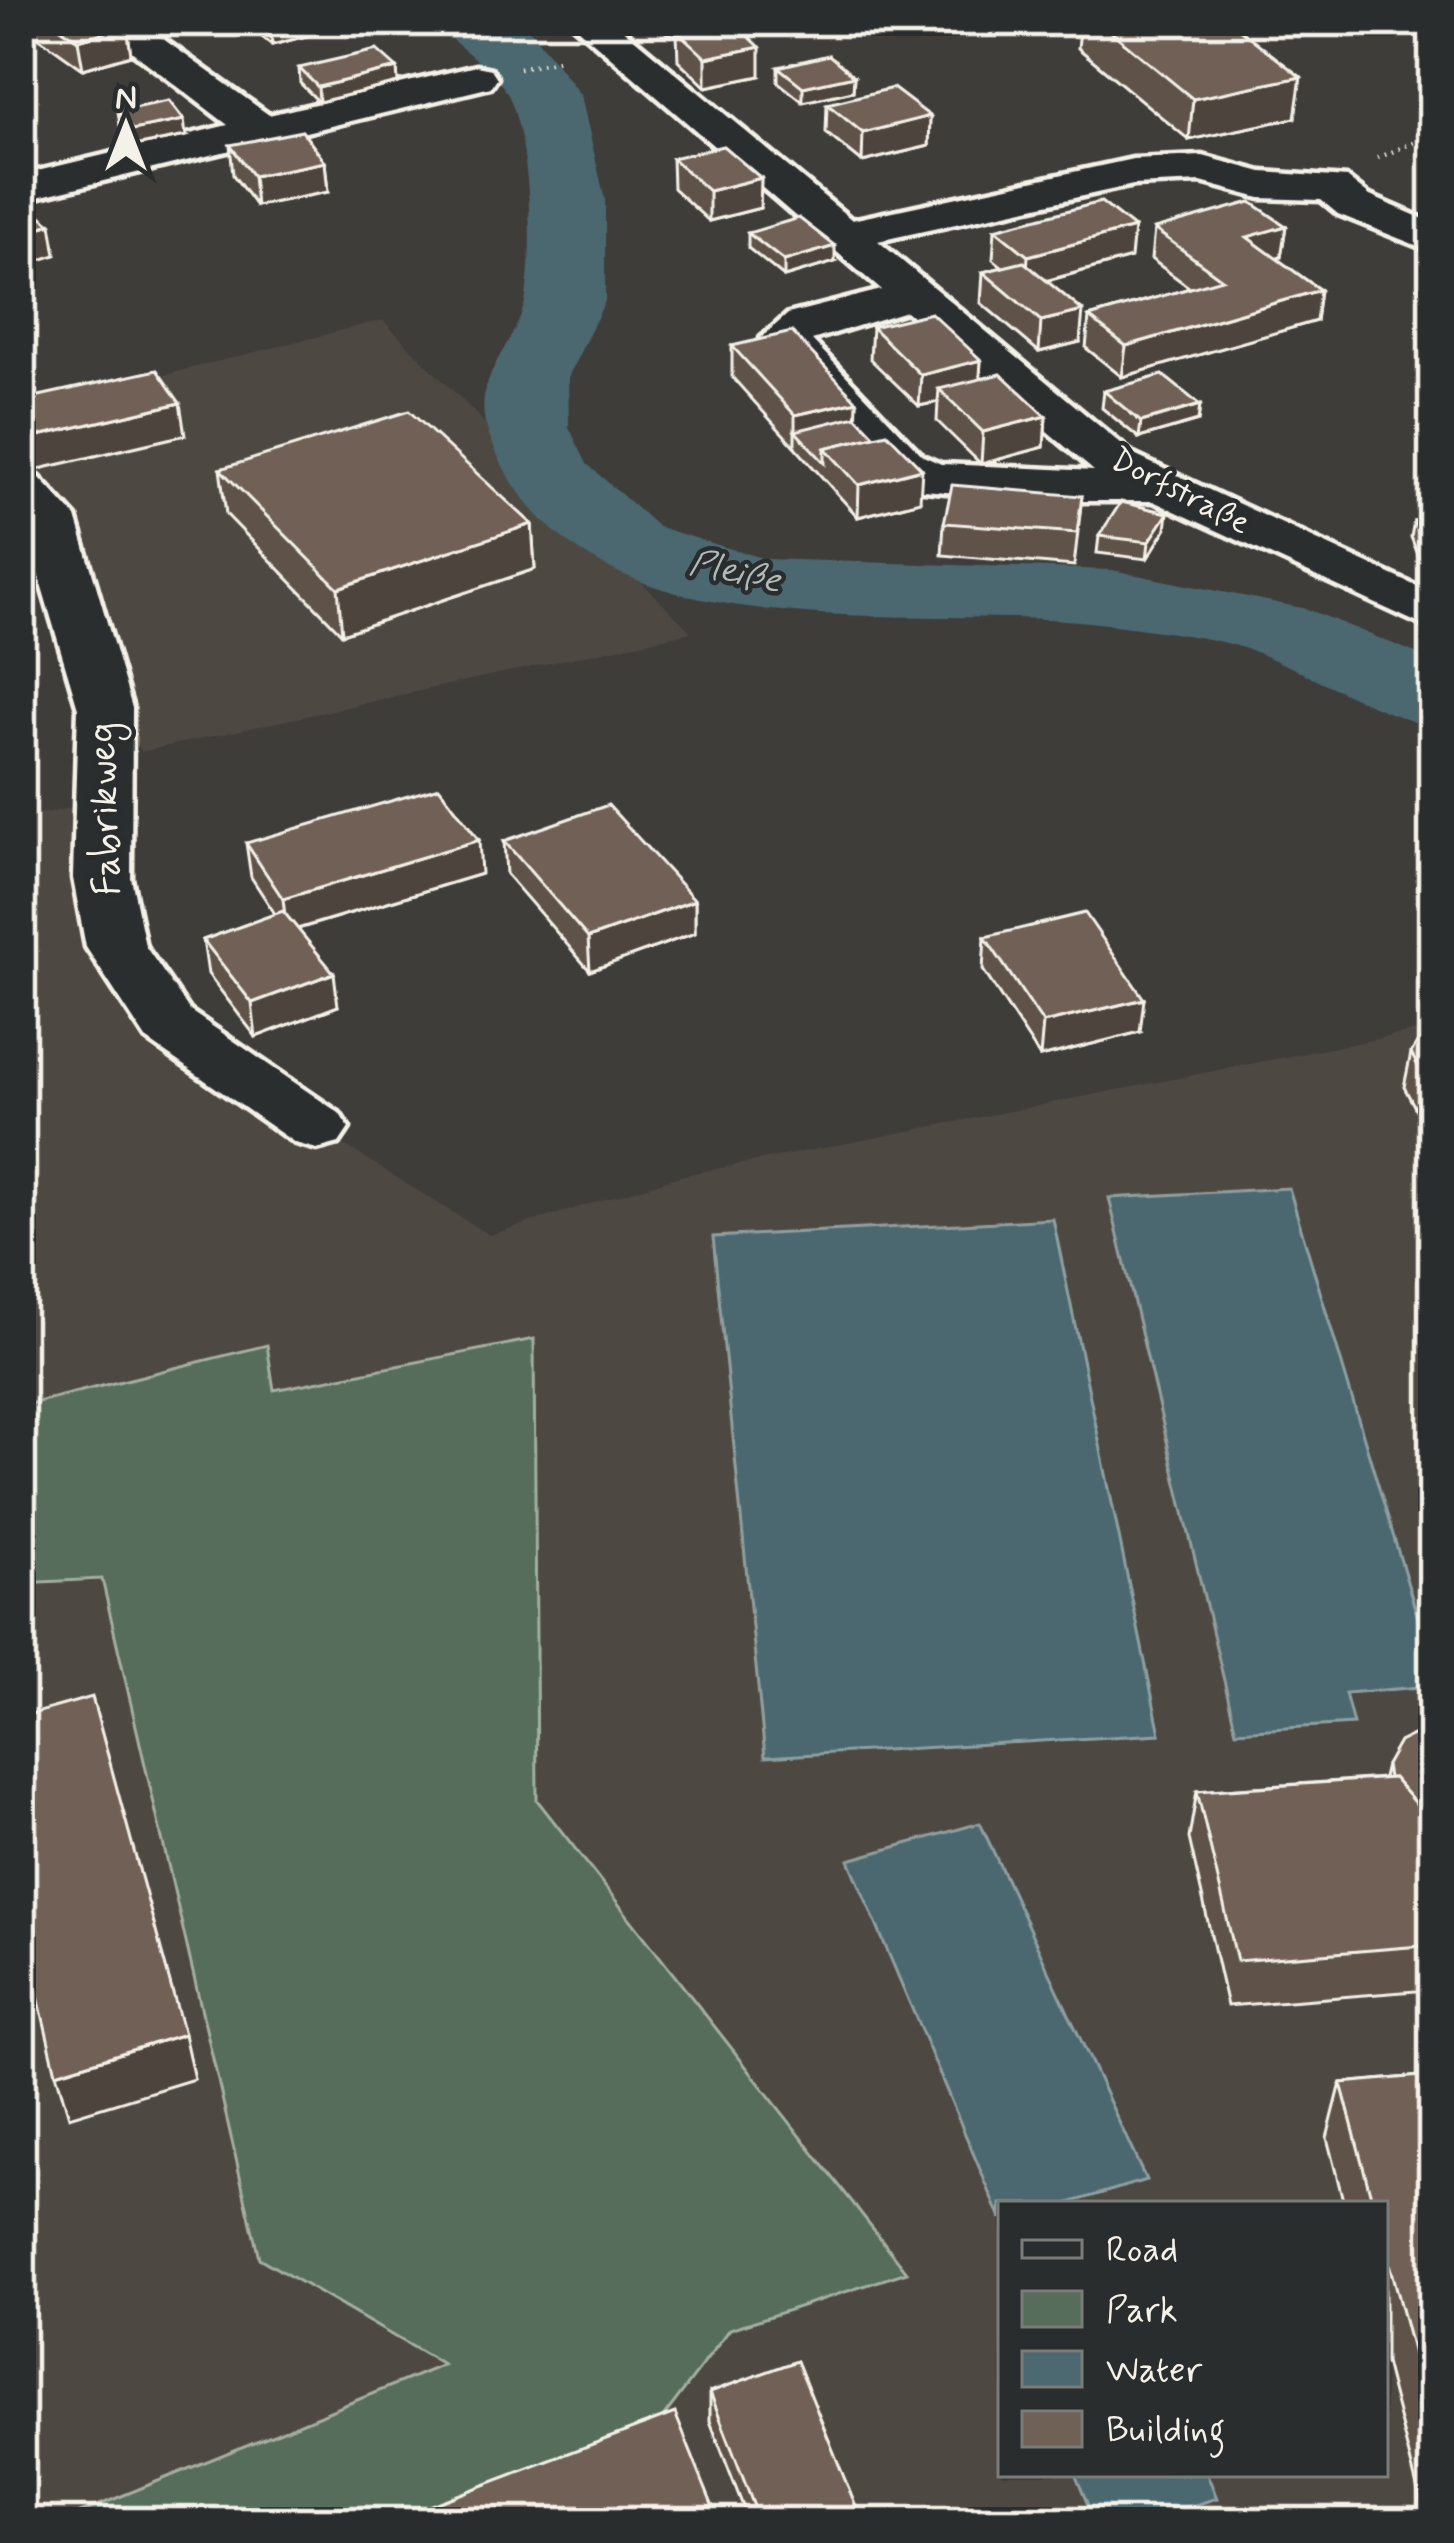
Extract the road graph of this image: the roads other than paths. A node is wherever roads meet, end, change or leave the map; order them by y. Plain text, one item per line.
1 (112, 21) edge
2 (589, 21) edge
3 (476, 78) dead end
4 (260, 129) junction
5 (1378, 158) road end
6 (1333, 187) junction
7 (21, 188) edge
8 (844, 236) junction
9 (1433, 239) edge
10 (915, 295) junction
11 (1159, 486) junction
12 (21, 488) edge
13 (1433, 614) edge
14 (317, 1128) dead end

1 - 4 street
2 - 8 street, Dorfstraße
3 - 4 street
4 - 7 street
5 - 6 street
6 - 8 street
6 - 9 street
8 - 10 street, Dorfstraße
10 - 11 street, Dorfstraße
10 - 11 street
11 - 13 street, Dorfstraße
12 - 14 street, Fabrikweg

